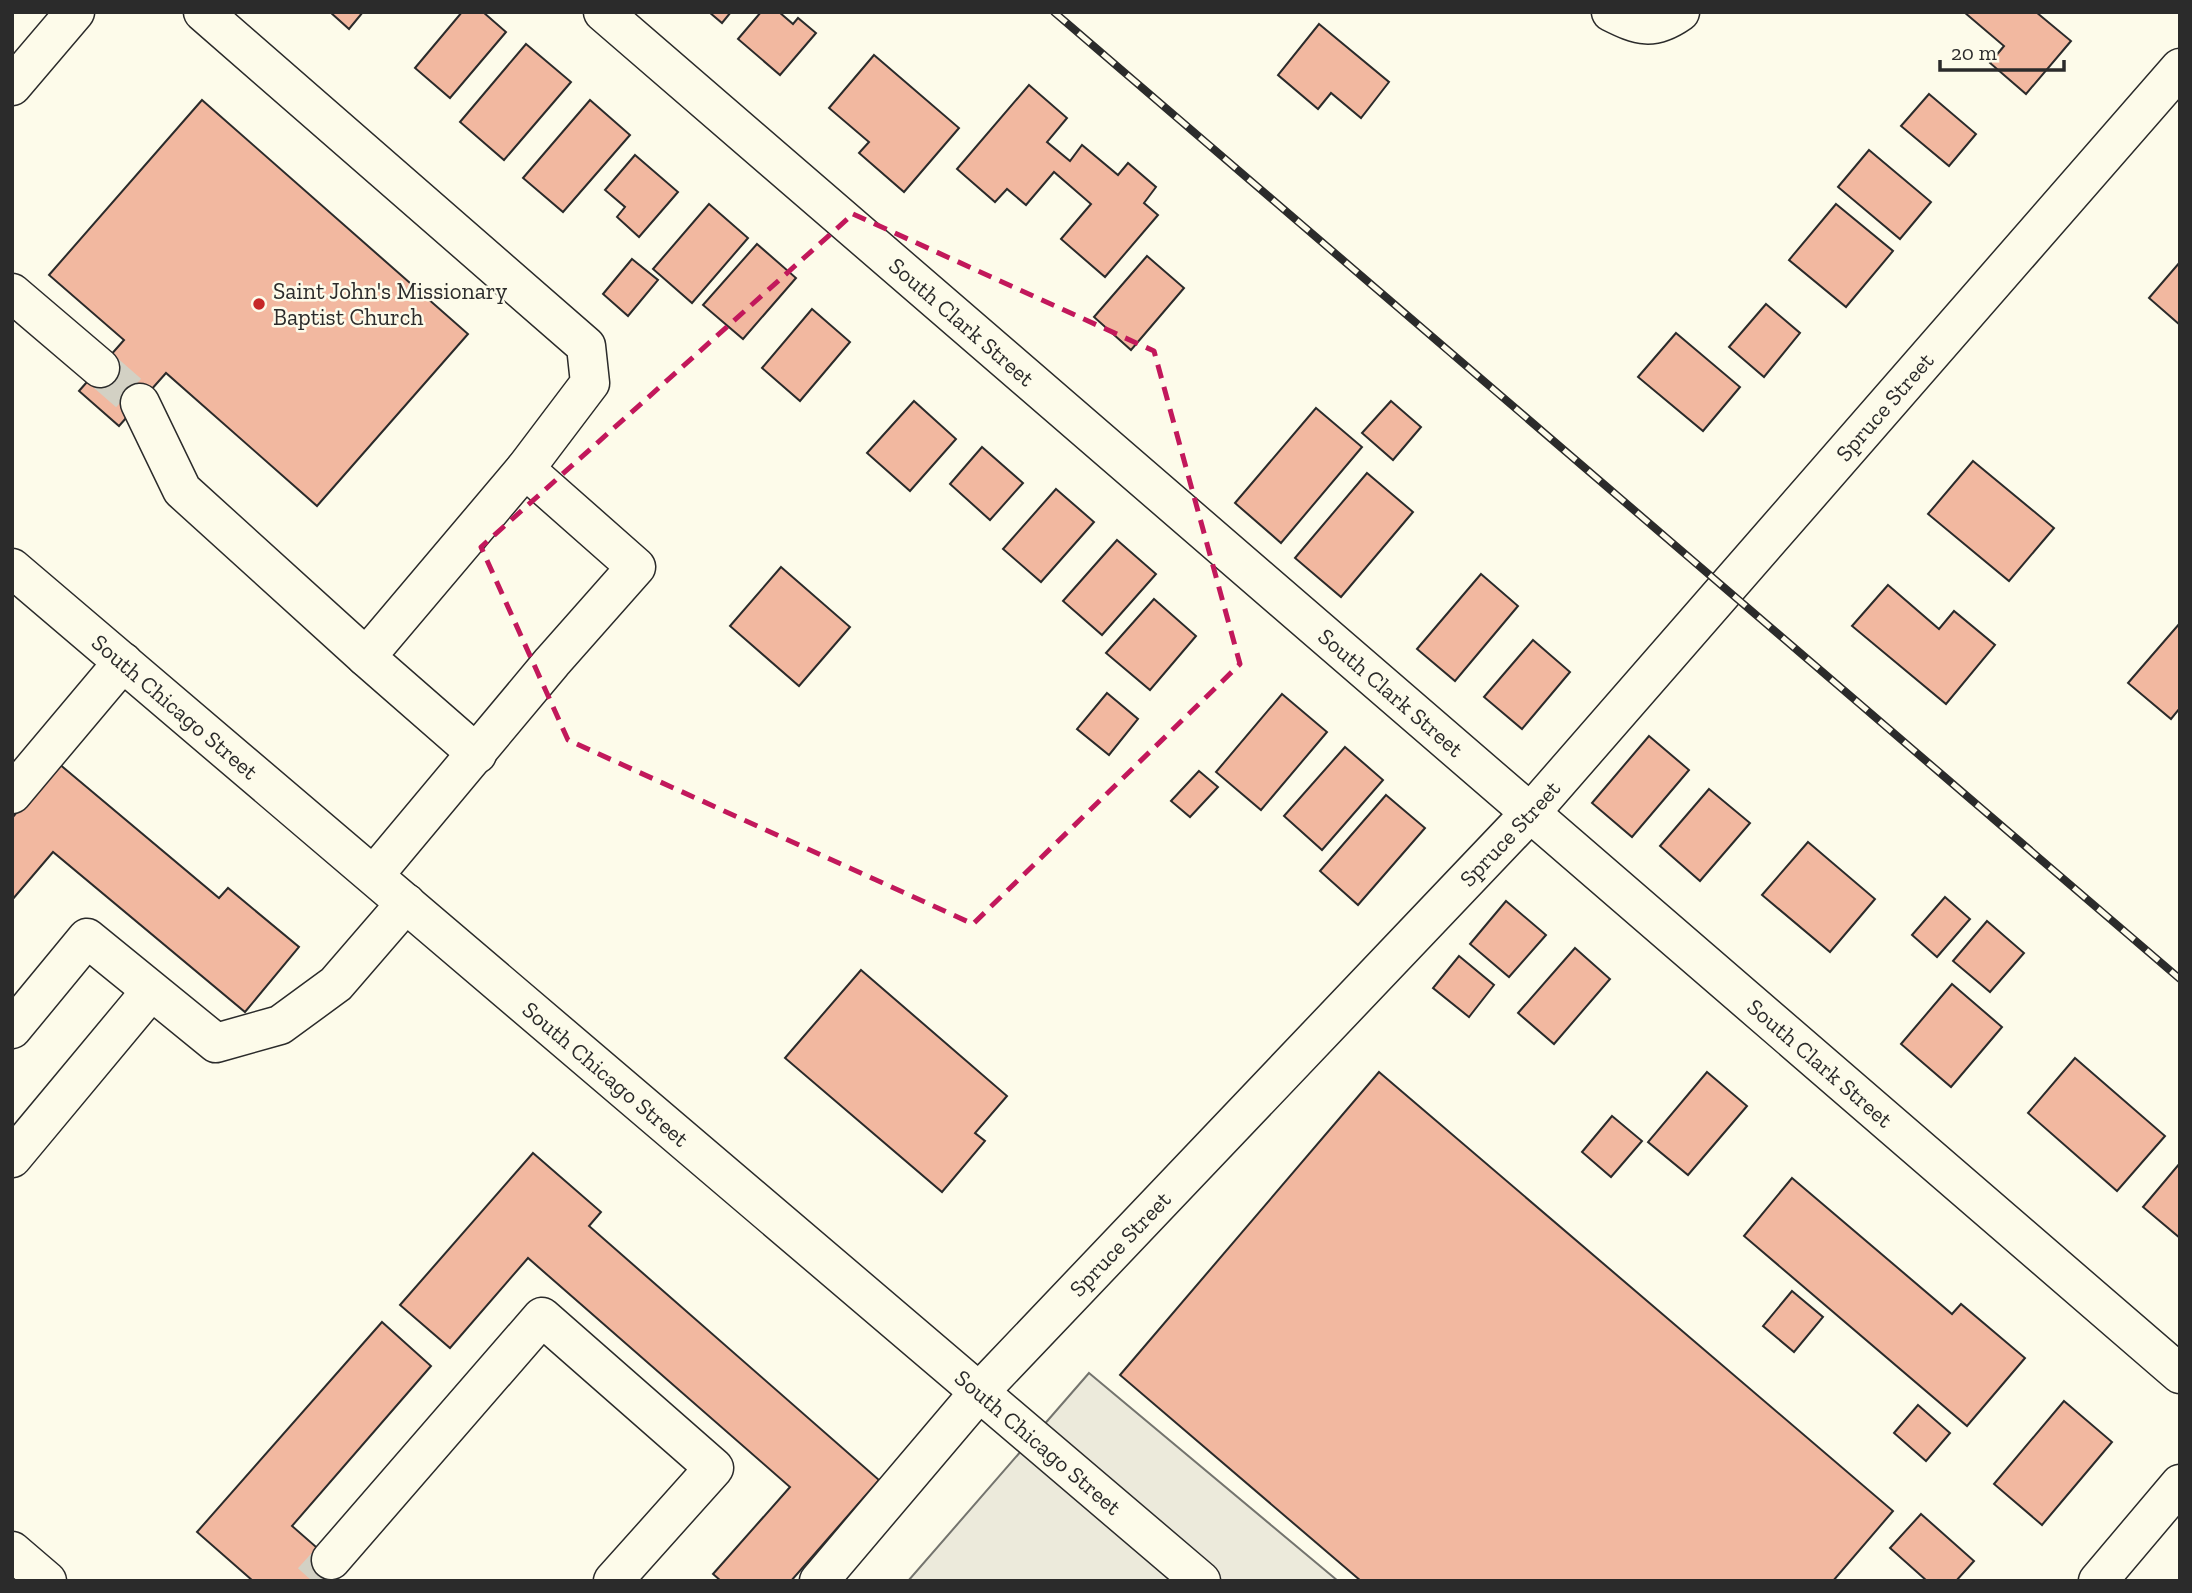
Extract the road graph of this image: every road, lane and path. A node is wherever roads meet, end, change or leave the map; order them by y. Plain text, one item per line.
1 (75, 12) edge
2 (203, 12) edge
3 (603, 12) edge
4 (1611, 12) edge
5 (1680, 12) edge
6 (2180, 68) edge
7 (12, 86) edge
8 (12, 293) edge
9 (100, 368) tunnel mouth
10 (139, 403) tunnel mouth
11 (525, 469) junction
12 (12, 568) edge
13 (366, 657) junction
14 (123, 662) junction
15 (477, 754) junction
16 (12, 794) edge
17 (1532, 811) junction
18 (374, 875) junction
19 (406, 903) junction
20 (151, 991) junction
21 (12, 1028) edge
22 (12, 1158) edge
23 (2180, 1374) edge
24 (981, 1390) junction
25 (2180, 1484) edge
26 (12, 1552) edge
27 (331, 1560) tunnel mouth
28 (47, 1581) edge
29 (613, 1581) edge
30 (820, 1581) edge
31 (1201, 1581) edge
32 (2098, 1581) edge

1 - 7 street
2 - 11 street
3 - 17 street, South Clark Street
4 - 5 street
6 - 17 street, Spruce Street
8 - 9 street
10 - 13 street
11 - 13 street
11 - 15 street
12 - 14 street, South Chicago Street
13 - 15 street
14 - 16 street
14 - 18 street, South Chicago Street
15 - 18 street
17 - 23 street, South Clark Street
17 - 24 street, Spruce Street
18 - 19 street, South Chicago Street
19 - 20 street
19 - 24 street, South Chicago Street
20 - 21 street
20 - 22 street
24 - 30 street, Spruce Street
24 - 31 street, South Chicago Street
25 - 32 street
26 - 28 street
27 - 29 street

